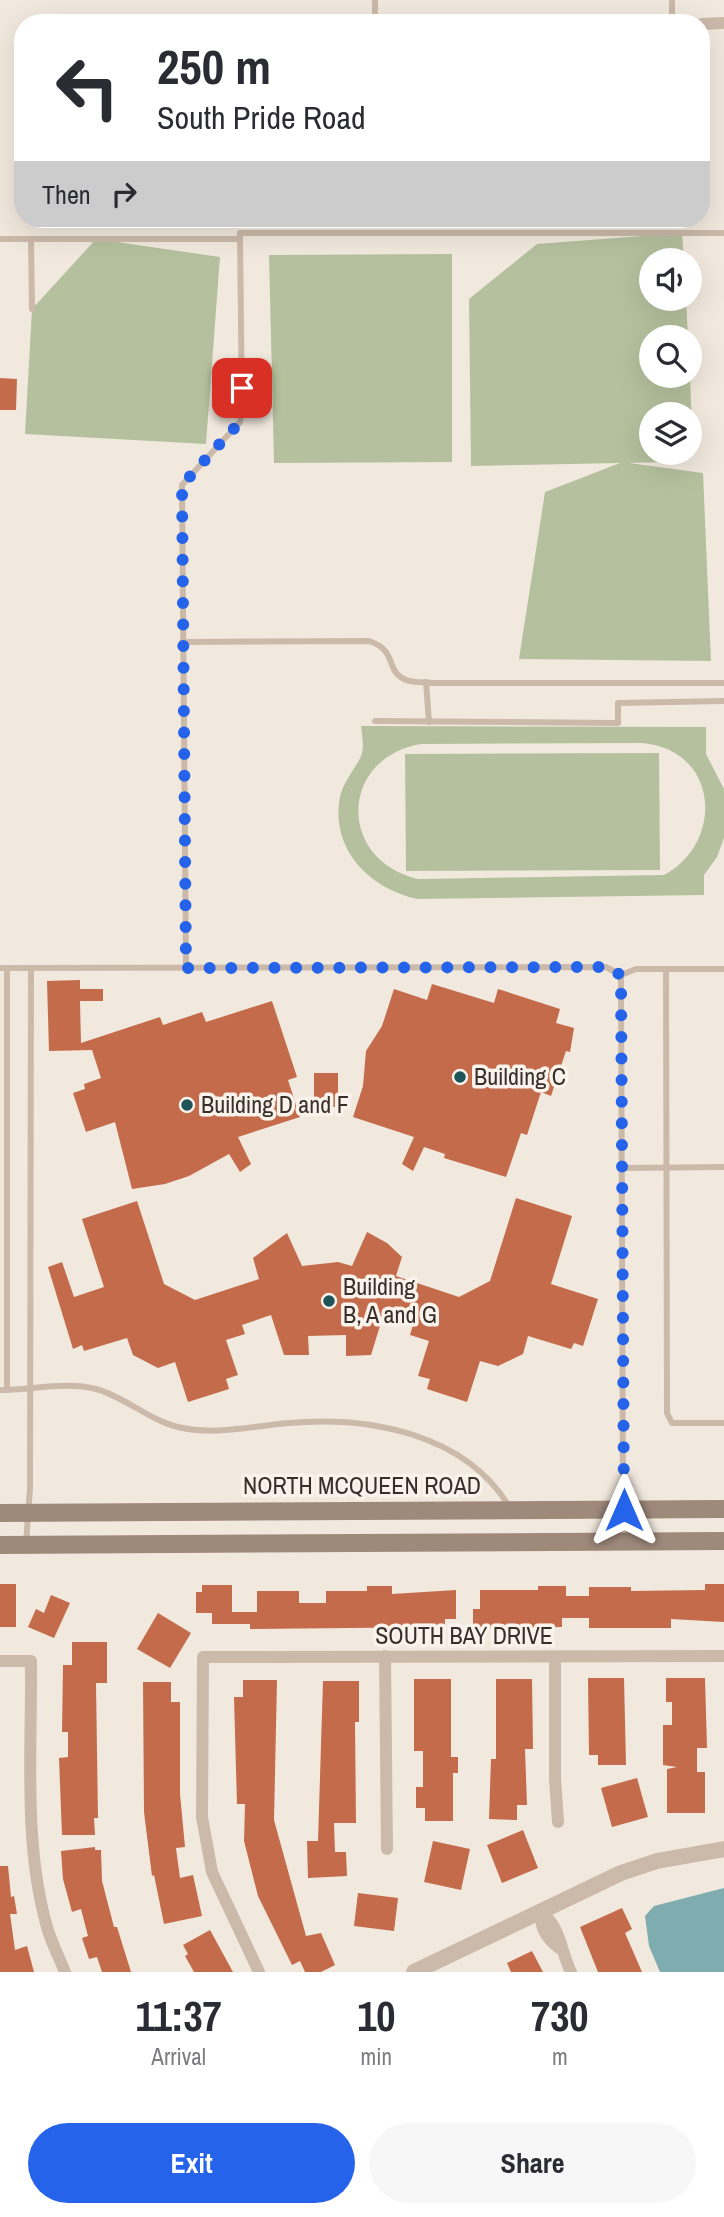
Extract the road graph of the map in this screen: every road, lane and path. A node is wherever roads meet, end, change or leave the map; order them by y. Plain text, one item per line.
1 (724, 233) edge
2 (0, 239) edge
3 (32, 239) junction
4 (240, 239) junction
5 (32, 309) dead end
6 (183, 642) junction
7 (426, 682) junction
8 (724, 682) edge
9 (724, 701) edge
10 (375, 721) dead end
11 (429, 722) junction
12 (4, 968) edge
13 (31, 968) junction
14 (186, 968) junction
15 (666, 969) junction
16 (724, 969) edge
17 (621, 975) junction
18 (666, 1167) junction
19 (724, 1167) edge
20 (623, 1168) junction
21 (4, 1390) edge
22 (30, 1390) junction
23 (724, 1423) edge
24 (724, 1509) edge
25 (511, 1510) junction
26 (624, 1510) junction
27 (0, 1513) edge
28 (29, 1513) junction
29 (631, 1541) junction
30 (724, 1541) edge
31 (0, 1545) edge
32 (26, 1545) junction
33 (385, 1656) junction
34 (724, 1656) edge
35 (555, 1657) junction
36 (0, 1661) edge
37 (558, 1822) dead end
38 (387, 1849) dead end
39 (724, 1849) edge
40 (540, 1912) junction
41 (65, 1972) edge
42 (260, 1972) edge
43 (414, 1972) edge
44 (570, 1972) edge

1 - 4 lane
2 - 3 lane
3 - 4 lane
3 - 5 lane
4 - 6 lane
6 - 7 lane
6 - 14 lane
7 - 8 lane
7 - 11 lane
9 - 11 lane
10 - 11 lane
12 - 13 lane
12 - 21 lane
13 - 14 lane
13 - 22 lane
14 - 17 lane
15 - 16 lane
15 - 17 lane
15 - 18 lane
17 - 20 lane
18 - 19 lane
18 - 20 lane
18 - 23 lane
20 - 26 lane
21 - 22 lane
22 - 25 lane
22 - 28 lane
24 - 26 main road, NORTH MCQUEEN ROAD
25 - 26 main road, NORTH MCQUEEN ROAD
25 - 28 main road, NORTH MCQUEEN ROAD
26 - 29 lane
27 - 28 main road, NORTH MCQUEEN ROAD
28 - 32 lane
29 - 30 main road
29 - 32 main road
31 - 32 main road
33 - 35 street, SOUTH BAY DRIVE
33 - 38 street
33 - 42 street, SOUTH BAY DRIVE
34 - 35 street, SOUTH BAY DRIVE
35 - 37 street
36 - 41 street
39 - 40 street
40 - 43 street
40 - 44 street

